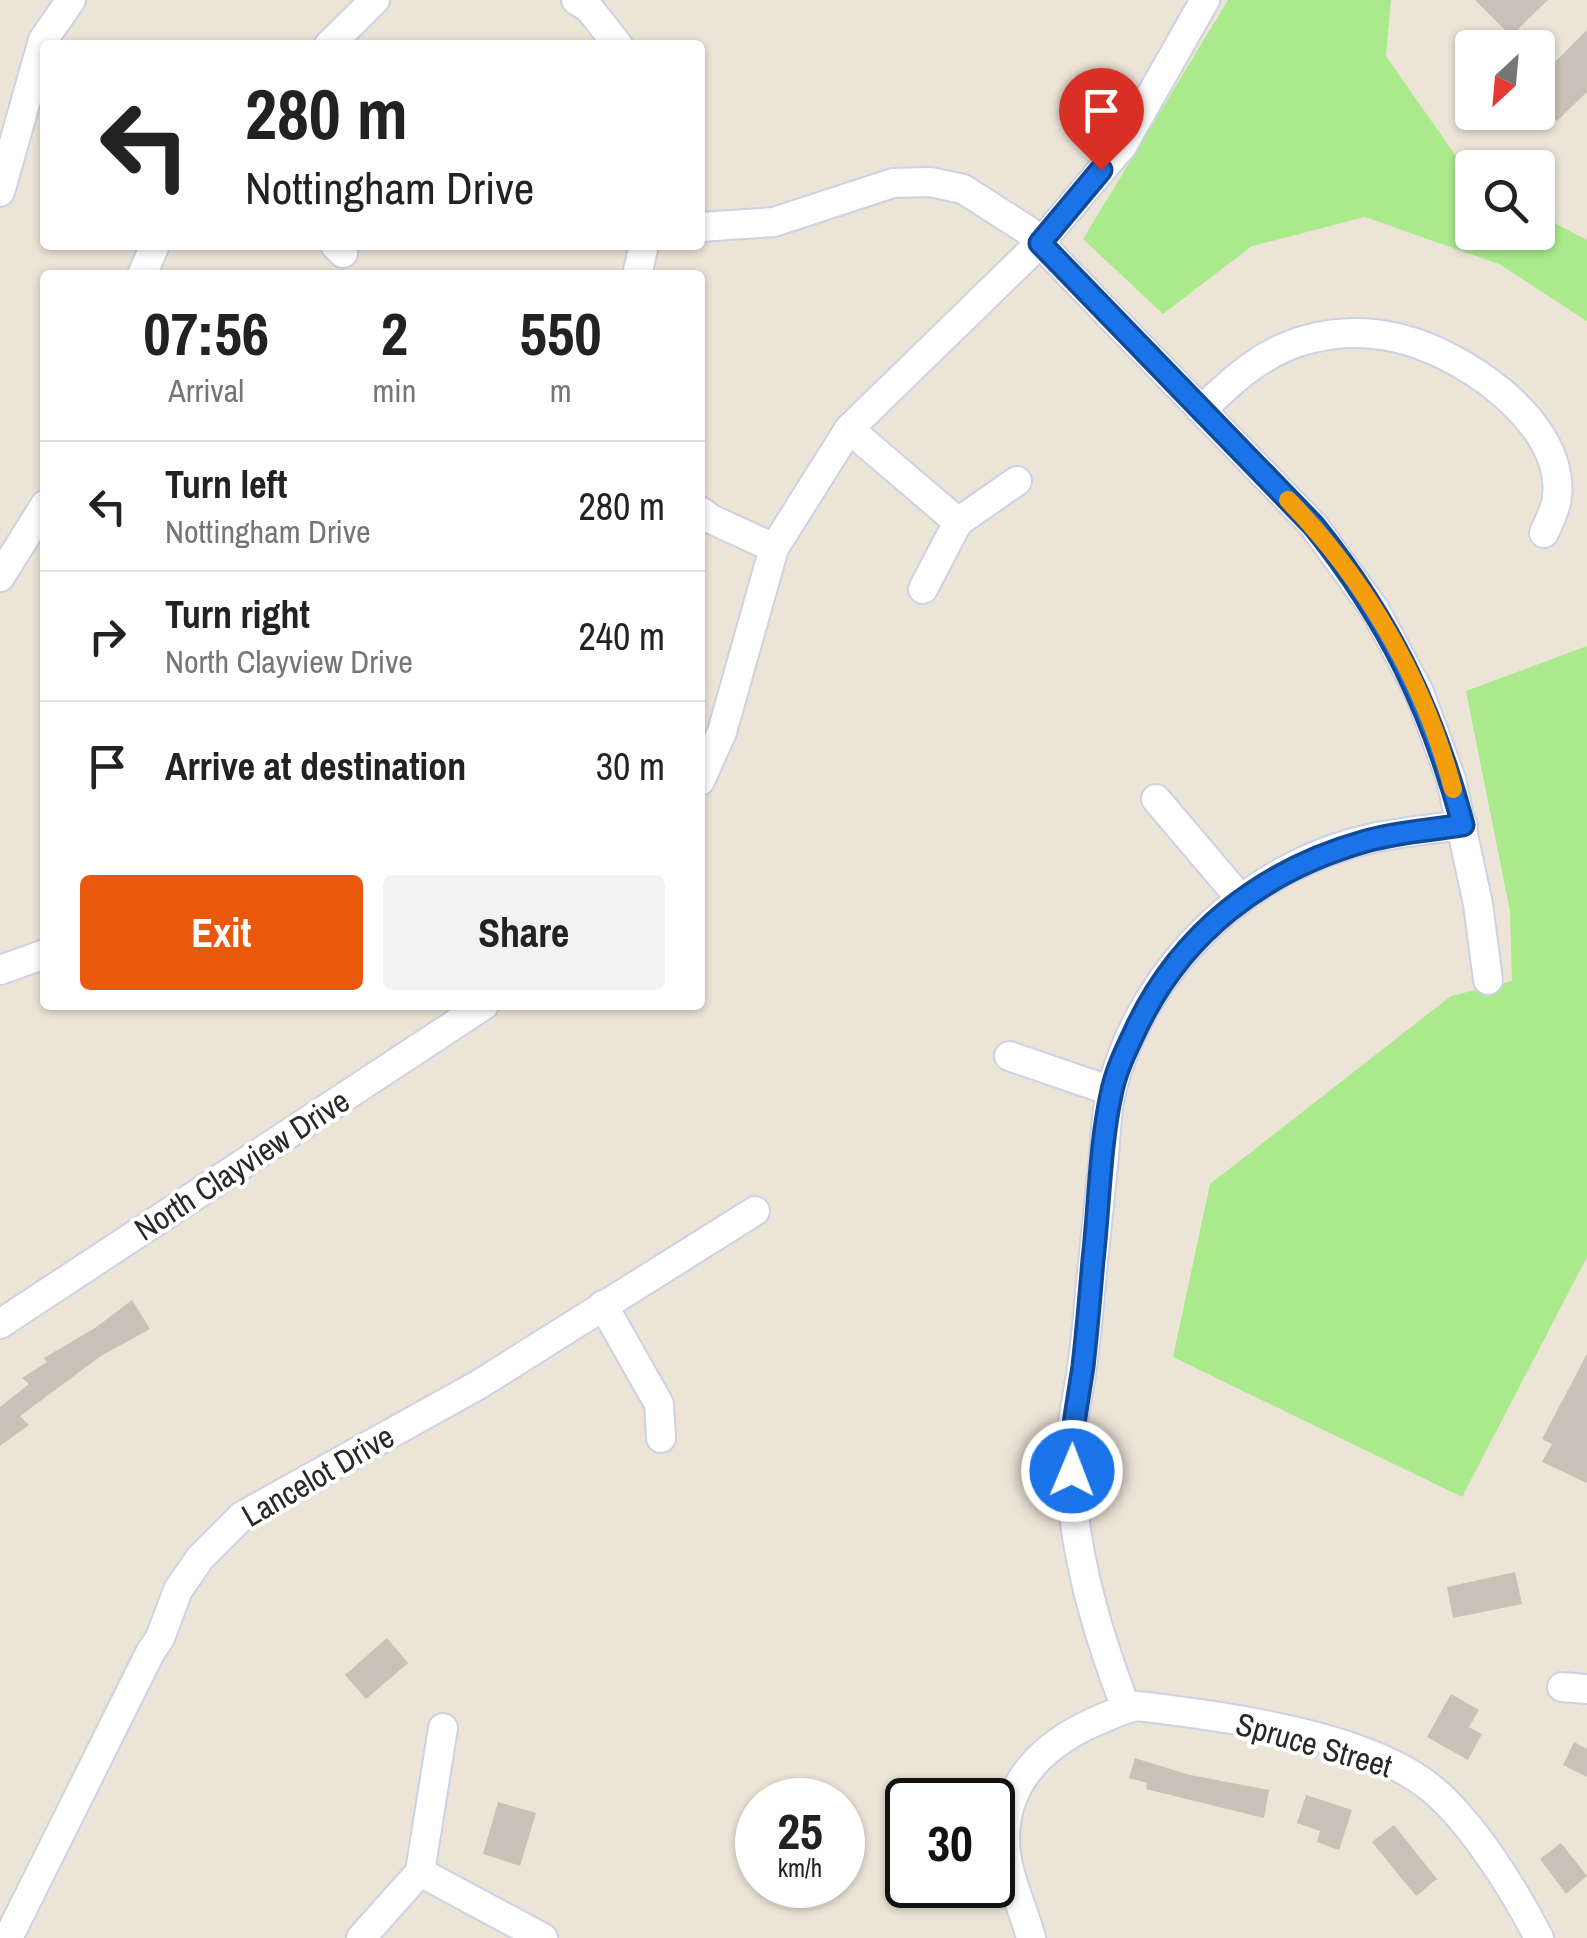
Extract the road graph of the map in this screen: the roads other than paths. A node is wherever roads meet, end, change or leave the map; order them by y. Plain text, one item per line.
1 (71, 0) edge
2 (375, 0) edge
3 (1205, 0) edge
4 (588, 3) edge
5 (43, 40) edge
6 (333, 40) edge
7 (614, 40) edge
8 (40, 49) edge
9 (0, 192) edge
10 (705, 226) edge
11 (1040, 243) junction
12 (1202, 410) junction
13 (849, 429) junction
14 (1017, 481) dead end
15 (40, 513) edge
16 (705, 515) edge
17 (958, 522) junction
18 (1544, 533) dead end
19 (774, 548) junction
20 (0, 578) edge
21 (923, 589) dead end
22 (705, 770) edge
23 (1156, 799) dead end
24 (1463, 825) junction
25 (1240, 898) junction
26 (40, 956) edge
27 (0, 970) edge
28 (1488, 980) dead end
29 (476, 1010) edge
30 (1009, 1056) dead end
31 (1111, 1091) junction
32 (755, 1211) dead end
33 (603, 1304) junction
34 (0, 1324) edge
35 (662, 1438) dead end
36 (1126, 1708) junction
37 (442, 1728) dead end
38 (420, 1872) junction
39 (8, 1938) edge
40 (361, 1938) edge
41 (543, 1938) edge
42 (1031, 1938) edge
43 (1539, 1938) edge

1 - 5 street
2 - 6 street
3 - 11 street
4 - 7 street
8 - 9 street
10 - 11 street
11 - 12 street
11 - 13 street
12 - 18 street
12 - 24 street
13 - 17 street
13 - 19 street
14 - 17 street
15 - 20 street
16 - 19 street
17 - 21 street
19 - 22 street
23 - 25 street
24 - 25 street
24 - 28 street
25 - 31 street
26 - 27 street
29 - 34 street, North Clayview Drive
30 - 31 street
31 - 36 street
32 - 33 street, Lancelot Drive
33 - 35 street
33 - 39 street, Lancelot Drive
36 - 42 street
36 - 43 street, Spruce Street
37 - 38 street
38 - 40 street
38 - 41 street

